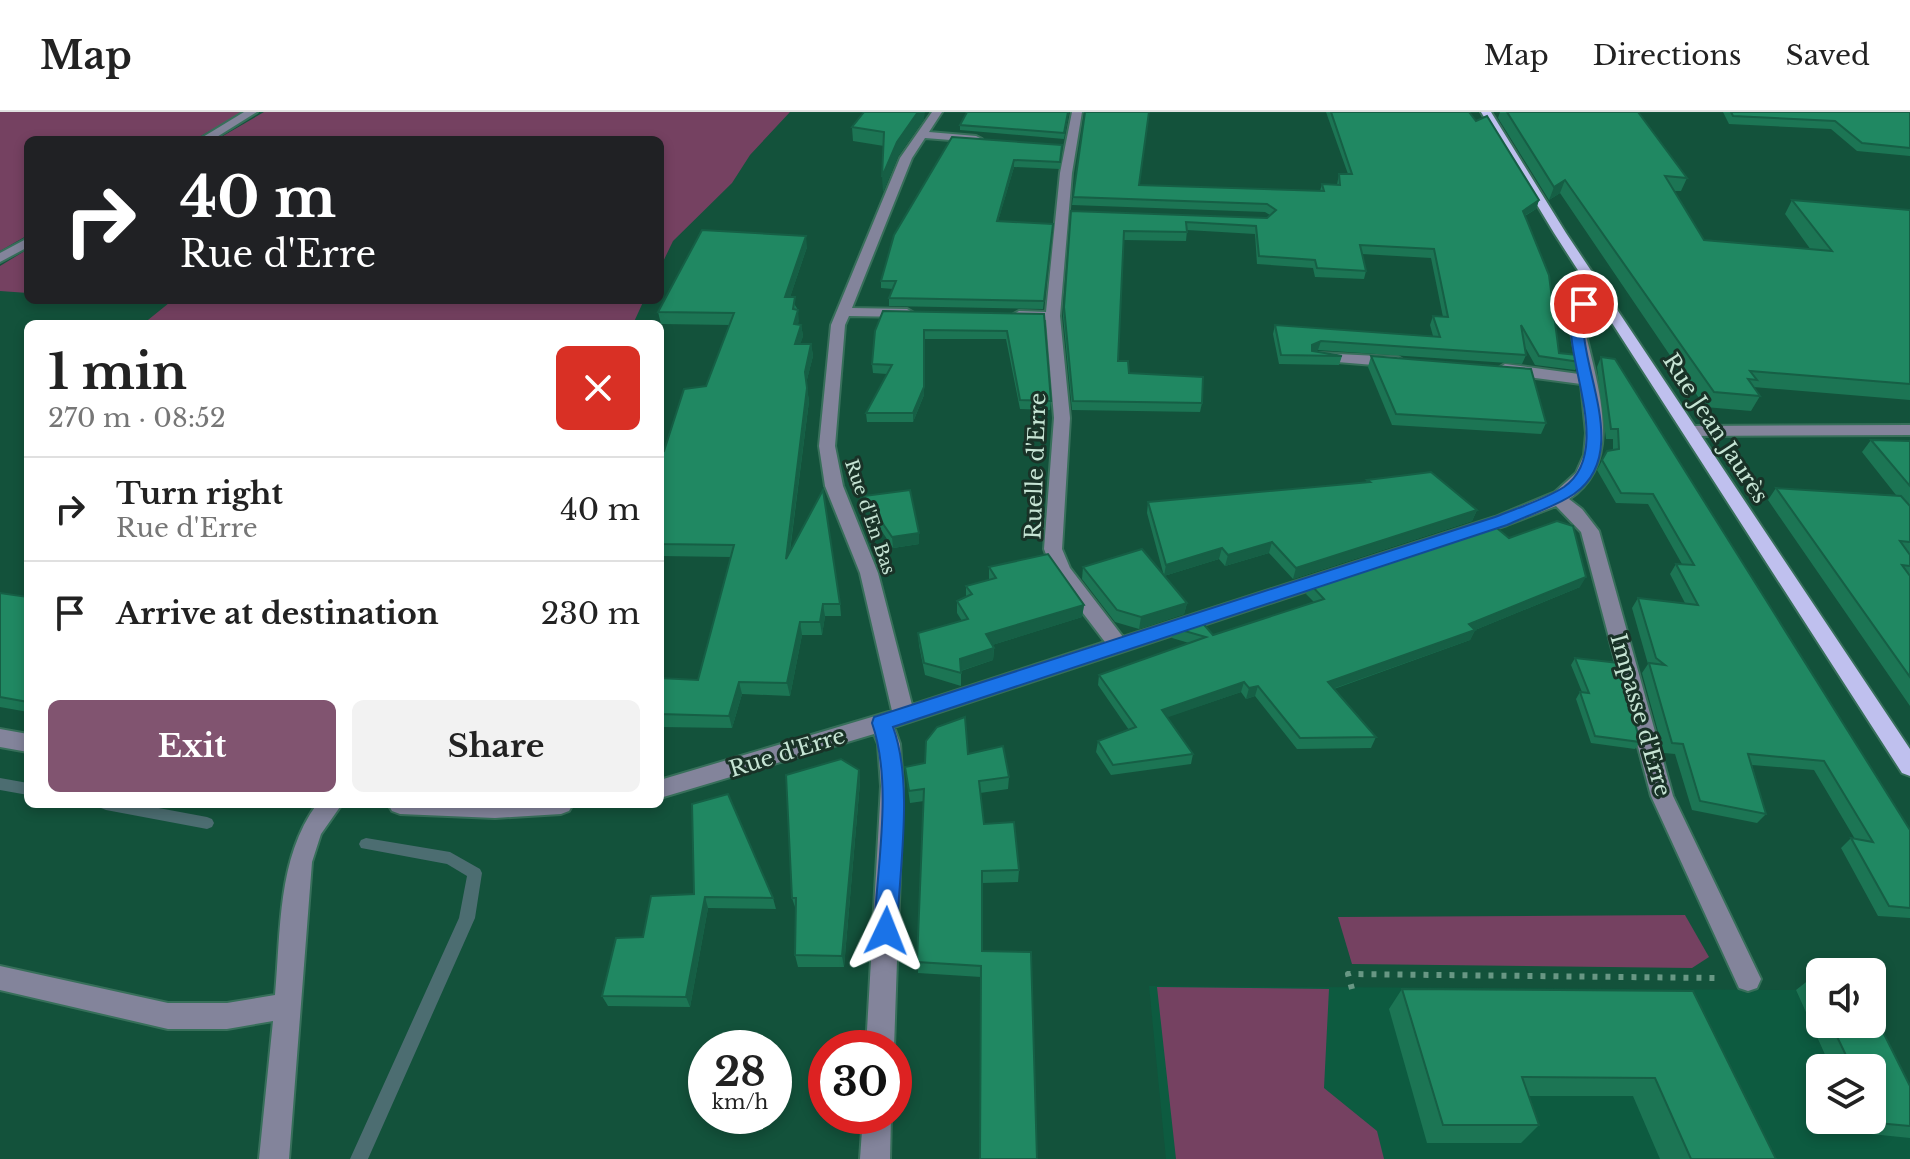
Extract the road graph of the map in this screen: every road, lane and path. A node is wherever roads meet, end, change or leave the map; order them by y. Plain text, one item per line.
1 (252, 112) edge
2 (937, 112) edge
3 (1077, 112) edge
4 (1486, 112) edge
5 (920, 134) junction
6 (211, 136) edge
7 (995, 140) edge
8 (1055, 145) edge
9 (1070, 146) junction
10 (1063, 212) junction
11 (1079, 213) edge
12 (24, 244) edge
13 (0, 258) edge
14 (1602, 297) junction
15 (843, 312) junction
16 (918, 313) edge
17 (1008, 315) edge
18 (1053, 316) junction
19 (1318, 357) edge
20 (1421, 363) edge
21 (1490, 367) edge
22 (1588, 380) junction
23 (1910, 430) edge
24 (1690, 431) junction
25 (1557, 498) junction
26 (1118, 645) junction
27 (893, 719) junction
28 (0, 738) edge
29 (24, 742) edge
30 (1910, 767) edge
31 (664, 788) edge
32 (327, 808) edge
33 (0, 978) edge
34 (1748, 979) joint
35 (1352, 989) dead end
36 (289, 1006) junction
37 (881, 1030) edge
38 (876, 1134) edge
39 (274, 1159) edge
40 (875, 1159) edge

1 - 6 street
2 - 5 street, Rue d'En Bas
3 - 9 street, Ruelle d'Erre
4 - 14 main road, Rue Jean Jaurès
5 - 7 street
5 - 15 street, Rue d'En Bas
8 - 9 street
9 - 10 street, Ruelle d'Erre
10 - 11 street
10 - 18 street, Ruelle d'Erre
12 - 13 street
14 - 22 street, Rue d'Erre
14 - 24 main road, Rue Jean Jaurès
15 - 16 street
15 - 27 street, Rue d'En Bas
17 - 18 street
18 - 26 street, Ruelle d'Erre
19 - 20 street
21 - 22 street
22 - 25 street, Rue d'Erre
23 - 24 street
24 - 30 main road, Rue Jean Jaurès
25 - 26 street, Rue d'Erre
25 - 34 street, Impasse d'Erre
26 - 27 street, Rue d'Erre
27 - 31 street, Rue d'Erre
27 - 37 street, Rue d'En Bas
28 - 29 street
32 - 36 street
33 - 36 street
34 - 35 path
36 - 39 street
38 - 40 street

